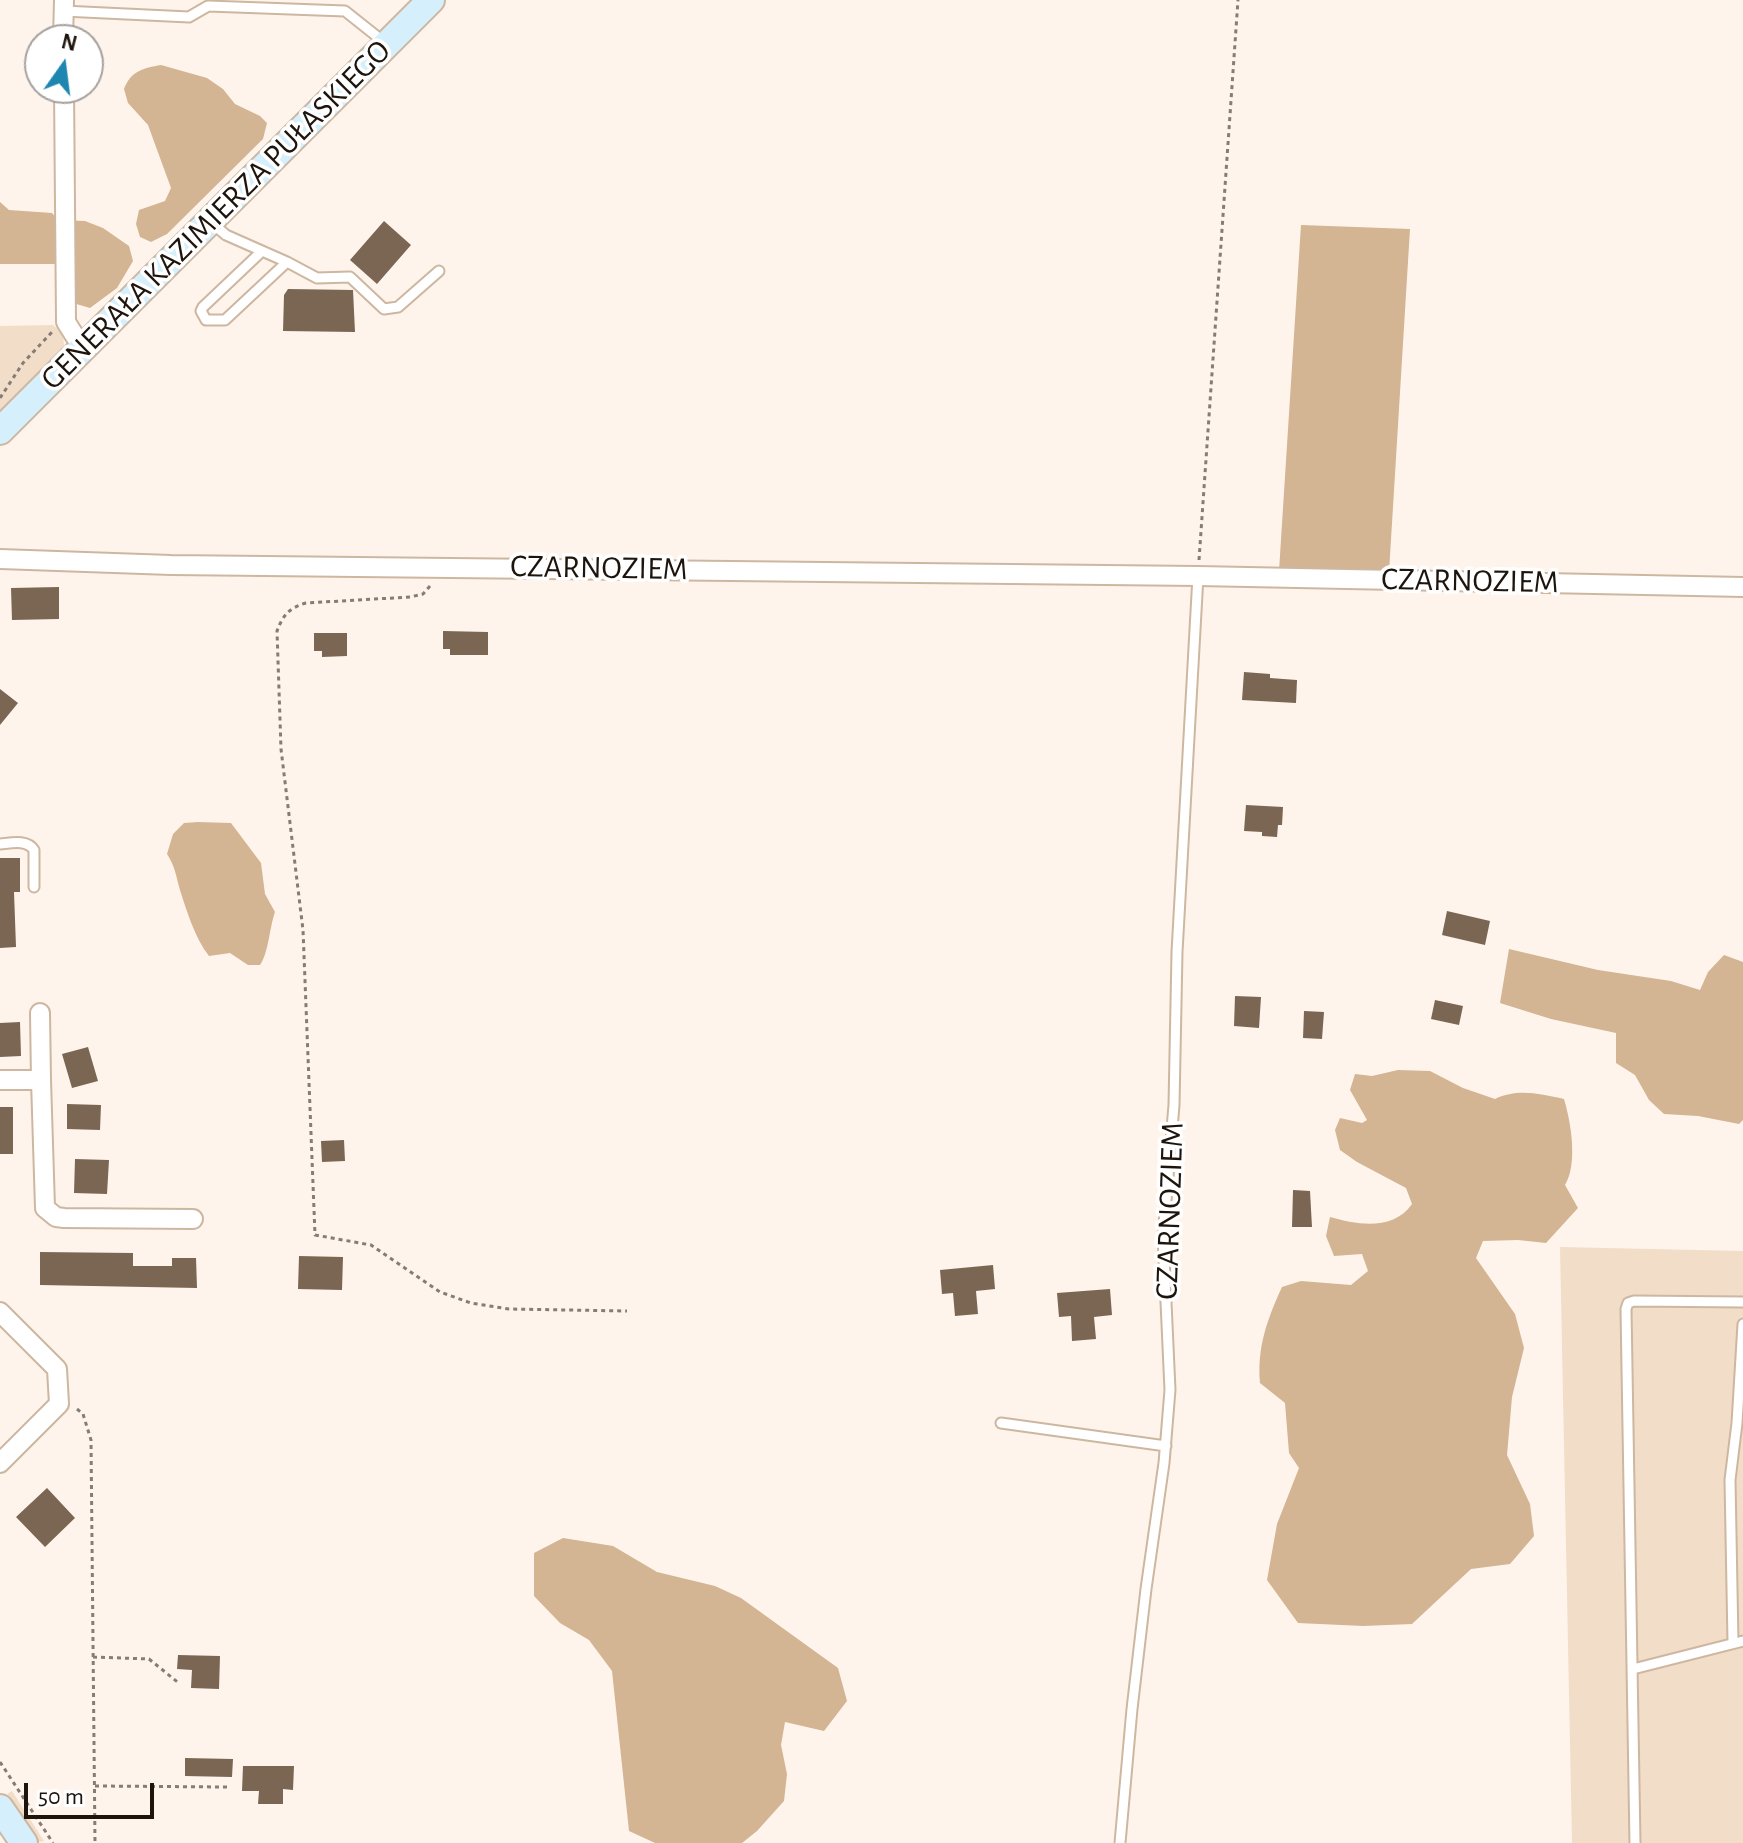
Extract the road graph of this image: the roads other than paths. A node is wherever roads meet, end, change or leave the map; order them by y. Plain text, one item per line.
1 (431, 0) edge
2 (63, 6) edge
3 (387, 44) junction
4 (64, 104) edge
5 (211, 222) junction
6 (261, 252) junction
7 (287, 262) junction
8 (439, 271) dead end
9 (83, 349) junction
10 (0, 431) edge
11 (0, 559) edge
12 (1198, 576) junction
13 (1743, 587) edge
14 (0, 844) edge
15 (34, 887) dead end
16 (40, 1013) dead end
17 (0, 1080) edge
18 (41, 1080) junction
19 (193, 1219) dead end
20 (1743, 1302) edge
21 (0, 1312) edge
22 (1743, 1324) edge
23 (1001, 1423) dead end
24 (1166, 1446) junction
25 (0, 1463) edge
26 (1738, 1642) edge
27 (1633, 1669) junction
28 (0, 1808) edge
29 (0, 1836) edge
30 (4, 1843) edge
31 (24, 1843) edge
32 (1120, 1843) edge
33 (1635, 1843) edge

1 - 3 main road, GENERAŁA KAZIMIERZA PUŁASKIEGO
2 - 3 lane
3 - 5 main road, GENERAŁA KAZIMIERZA PUŁASKIEGO
4 - 9 street
5 - 6 lane
5 - 9 main road, GENERAŁA KAZIMIERZA PUŁASKIEGO
6 - 7 lane
6 - 7 lane
7 - 8 lane
9 - 10 main road, GENERAŁA KAZIMIERZA PUŁASKIEGO
11 - 12 street, CZARNOZIEM
12 - 13 street, CZARNOZIEM
12 - 24 lane, CZARNOZIEM
14 - 15 lane
16 - 18 street
17 - 18 street
18 - 19 street
20 - 27 lane
21 - 25 street
22 - 26 lane
23 - 24 lane
24 - 32 lane, CZARNOZIEM
26 - 27 lane
27 - 33 lane
28 - 31 main road
29 - 30 main road

